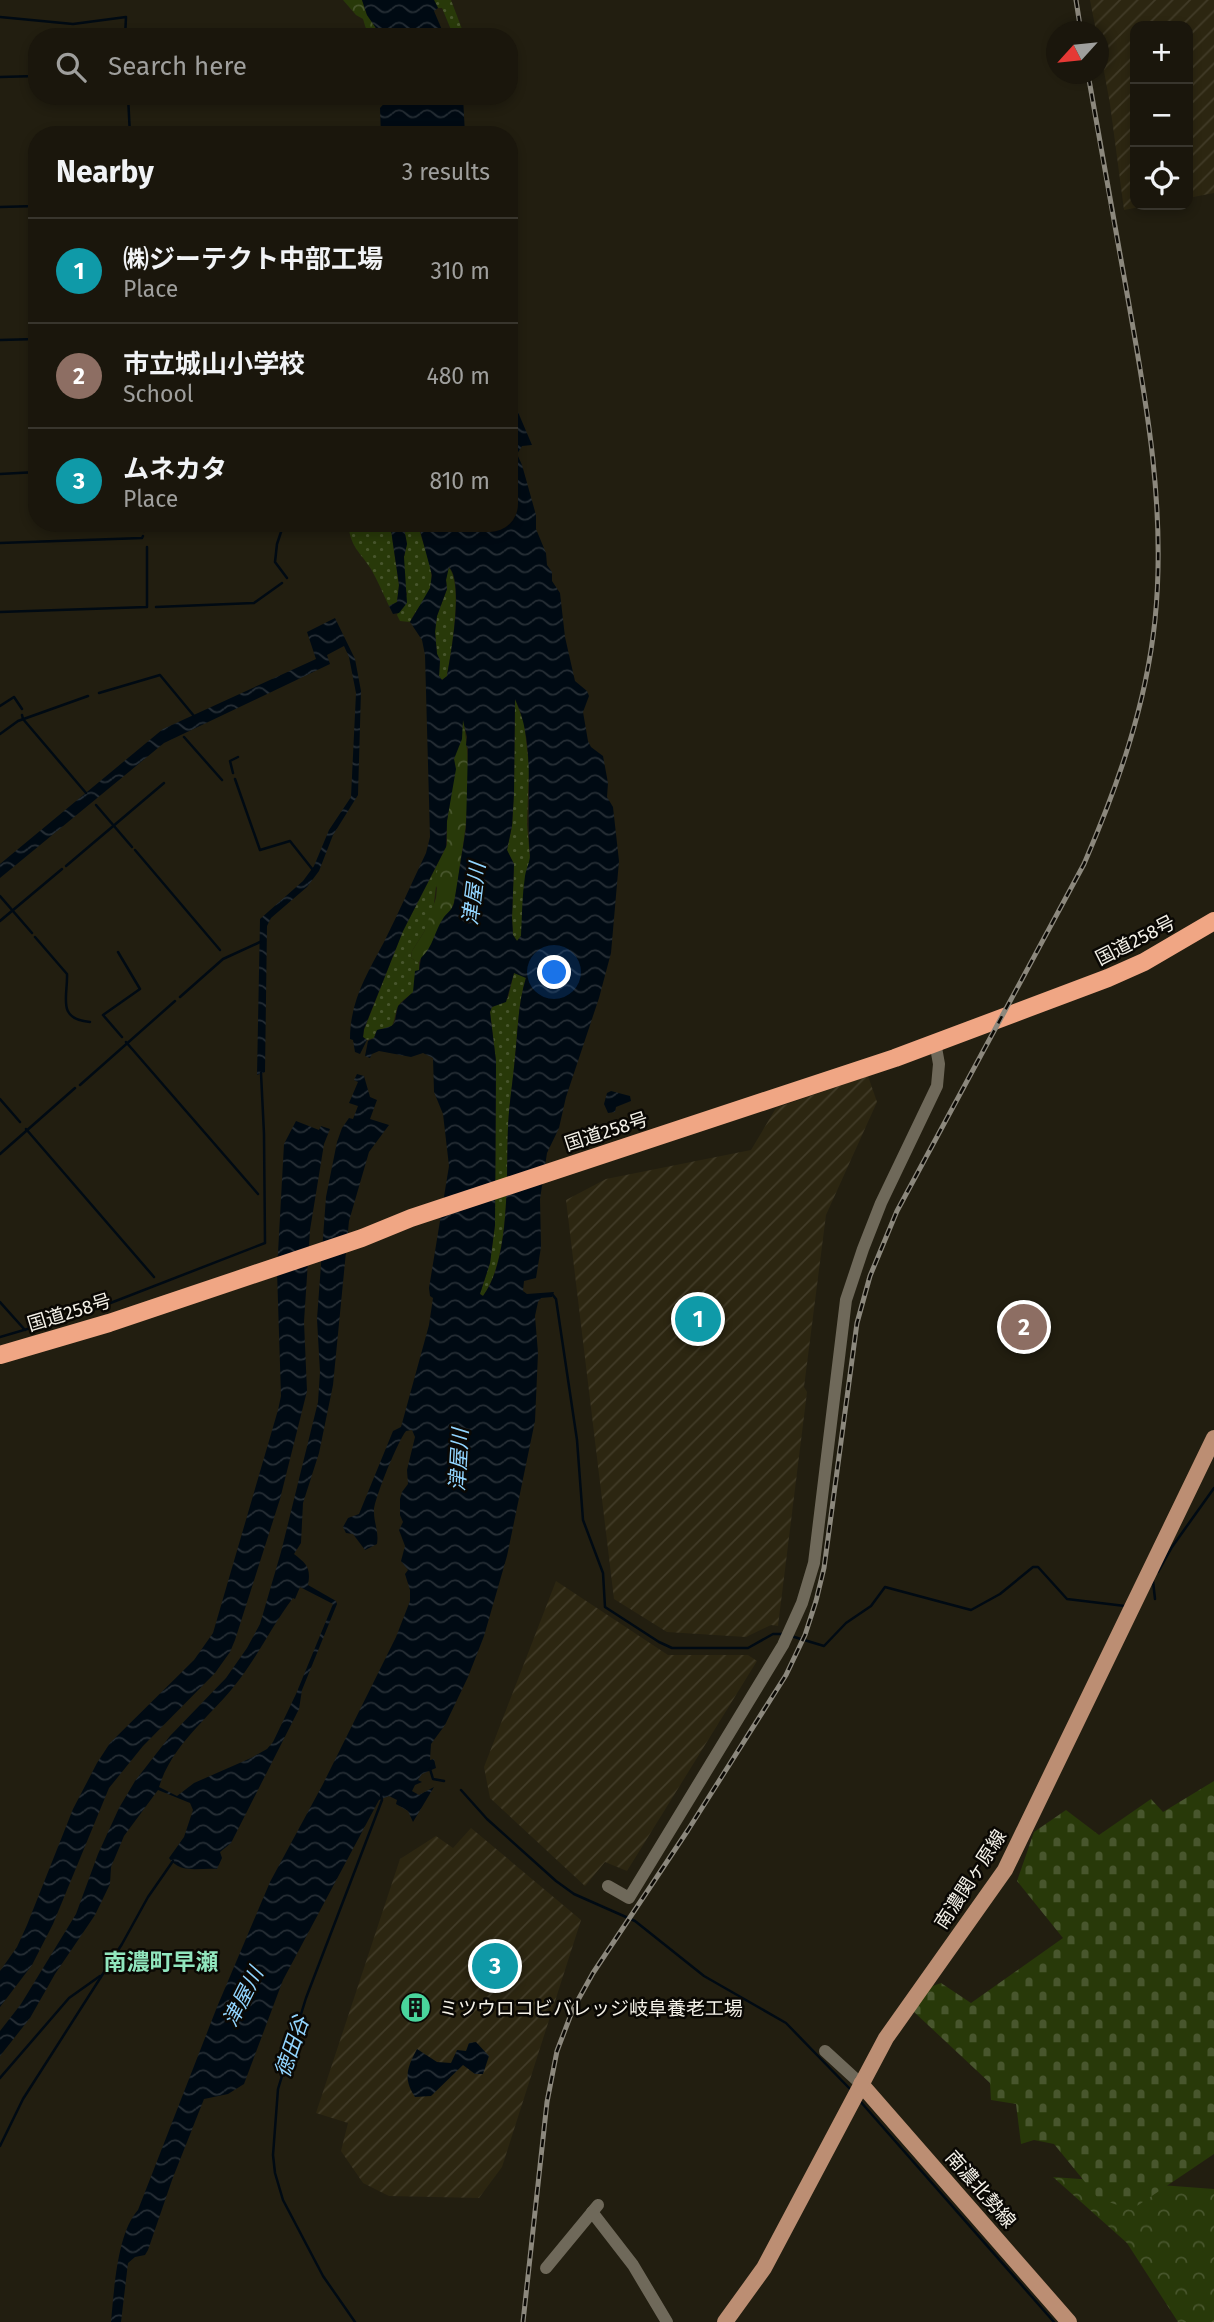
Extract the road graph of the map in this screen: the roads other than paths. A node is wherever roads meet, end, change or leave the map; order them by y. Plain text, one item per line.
1 (1214, 921) edge
2 (935, 1042) junction
3 (0, 1355) edge
4 (1214, 1438) edge
5 (608, 1886) dead end
6 (825, 2051) dead end
7 (861, 2084) junction
8 (546, 2268) dead end
9 (667, 2322) edge
10 (725, 2322) edge
11 (1069, 2322) edge

1 - 2 highway, 国道258号
2 - 3 highway, 国道258号
2 - 5 street
4 - 7 main road, 南濃関ヶ原線
6 - 7 street
7 - 10 main road, 南濃関ヶ原線
7 - 11 main road, 南濃北勢線
8 - 9 street

